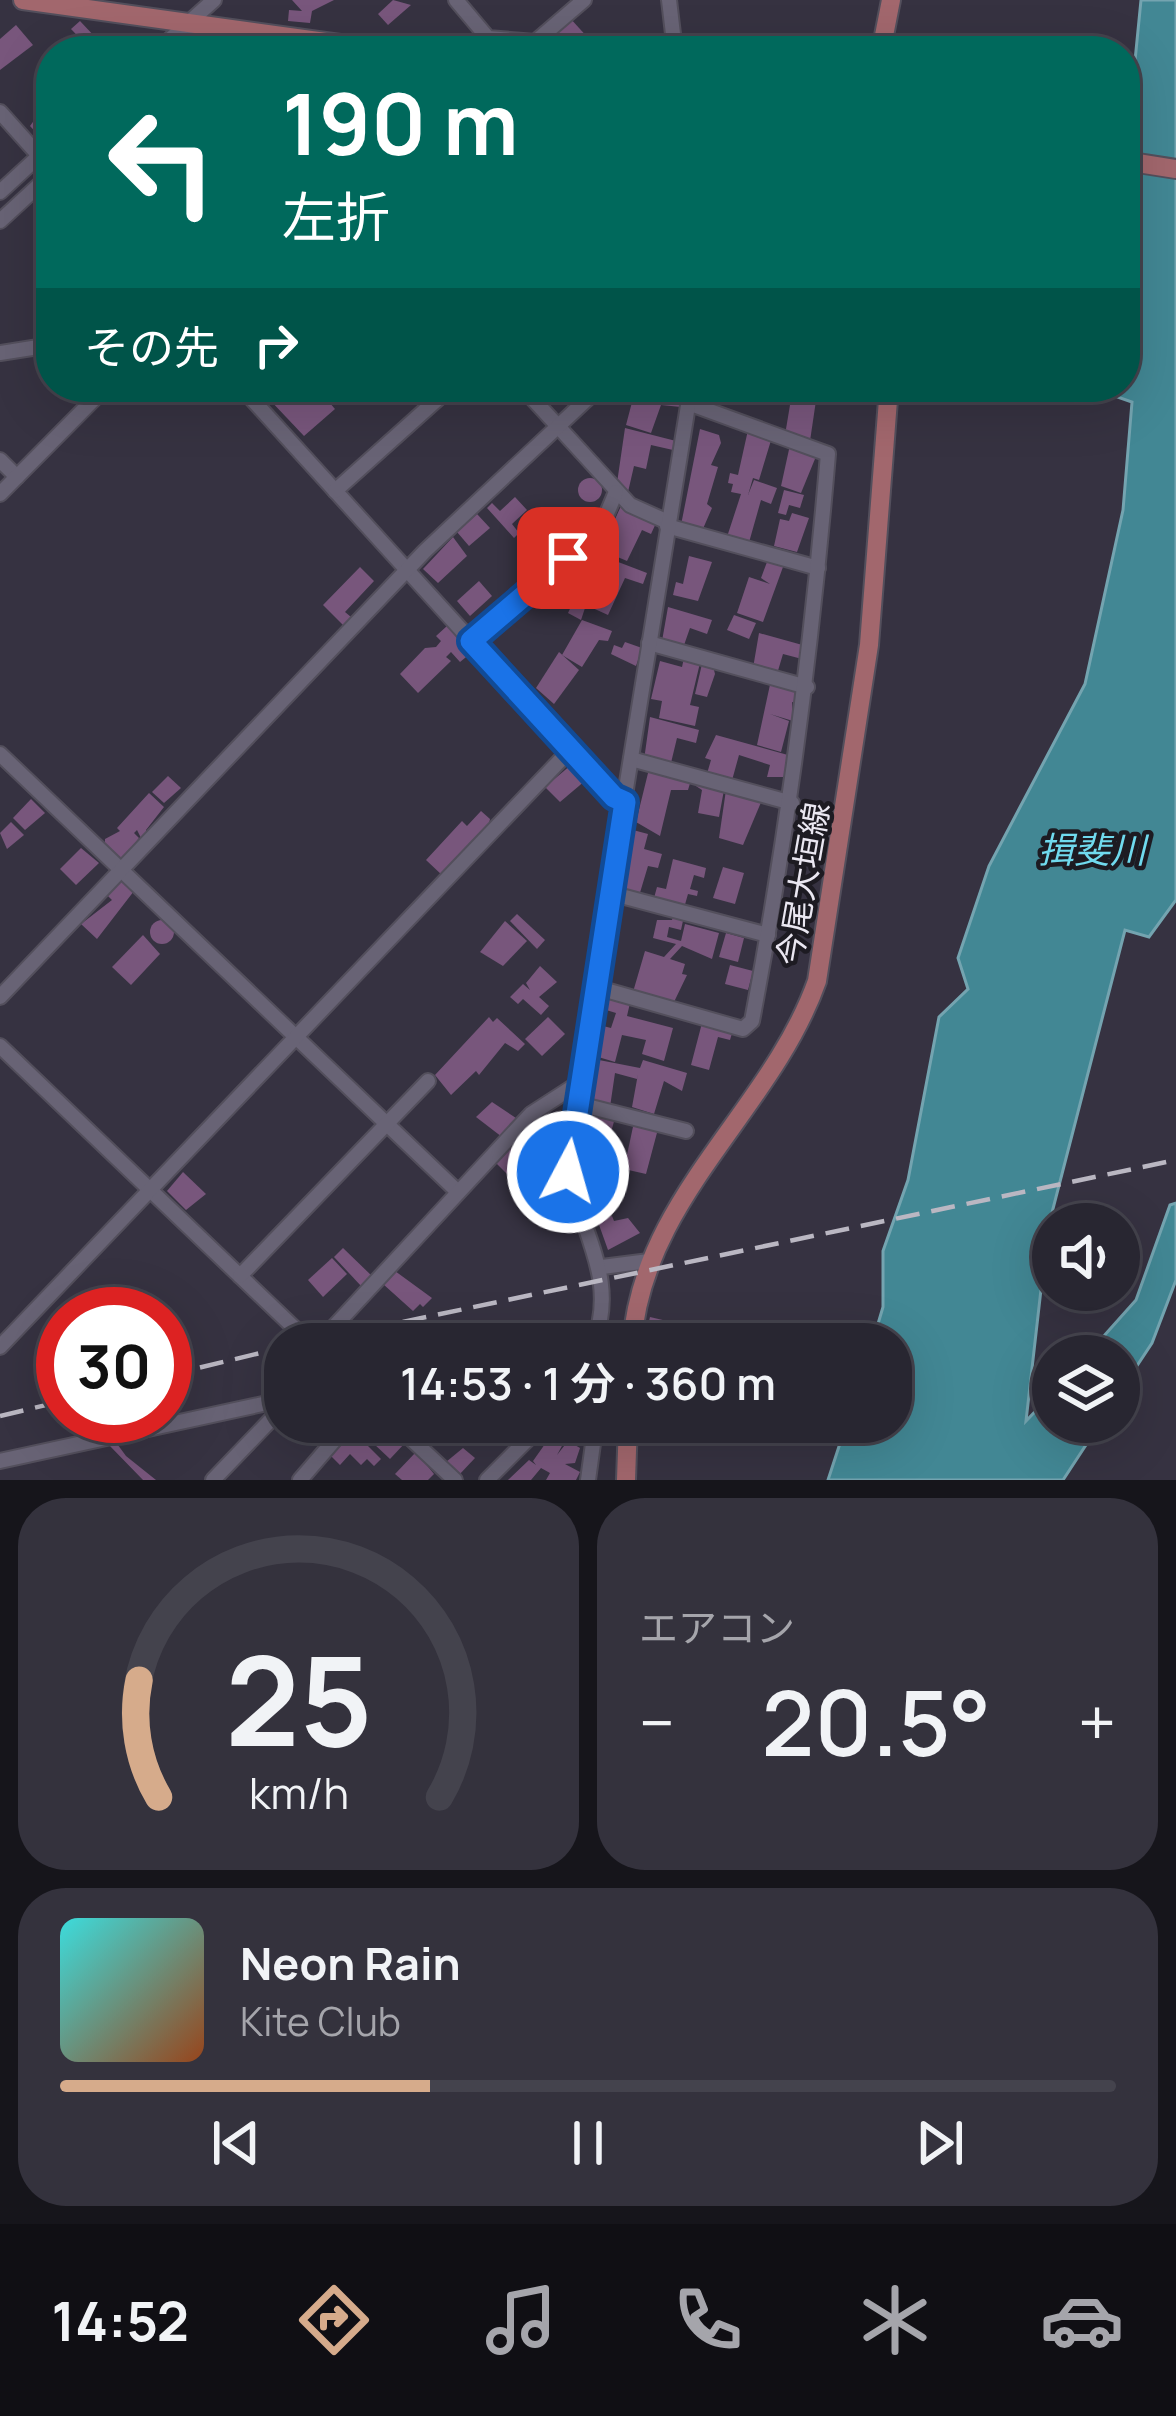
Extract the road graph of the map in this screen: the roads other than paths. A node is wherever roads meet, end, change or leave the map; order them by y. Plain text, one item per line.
1 (23, 0) edge
2 (214, 0) edge
3 (455, 0) edge
4 (584, 0) edge
5 (669, 0) edge
6 (891, 0) edge
7 (191, 23) junction
8 (175, 36) edge
9 (184, 36) edge
10 (284, 36) edge
11 (486, 36) edge
12 (542, 36) edge
13 (673, 36) edge
14 (884, 36) edge
15 (0, 112) edge
16 (36, 142) edge
17 (36, 158) edge
18 (1140, 163) edge
19 (1176, 169) edge
20 (36, 185) edge
21 (0, 191) edge
22 (0, 220) edge
23 (36, 347) edge
24 (0, 353) edge
25 (91, 402) edge
26 (255, 402) edge
27 (434, 402) edge
28 (535, 402) edge
29 (585, 402) edge
30 (888, 402) edge
31 (688, 404) joint
32 (560, 428) junction
33 (0, 460) edge
34 (16, 476) junction
35 (335, 491) junction
36 (616, 492) junction
37 (0, 494) edge
38 (668, 524) junction
39 (818, 568) junction
40 (407, 570) junction
41 (471, 641) junction
42 (649, 643) junction
43 (808, 687) junction
44 (570, 750) junction
45 (0, 754) edge
46 (632, 759) junction
47 (625, 802) junction
48 (792, 803) junction
49 (122, 871) junction
50 (610, 892) junction
51 (768, 934) junction
52 (595, 987) junction
53 (0, 997) edge
54 (296, 1037) junction
55 (0, 1046) edge
56 (428, 1081) dead end
57 (579, 1083) junction
58 (575, 1103) junction
59 (387, 1123) junction
60 (686, 1131) dead end
61 (150, 1189) junction
62 (458, 1192) junction
63 (649, 1261) junction
64 (602, 1267) junction
65 (241, 1276) junction
66 (292, 1323) edge
67 (335, 1323) edge
68 (598, 1323) edge
69 (634, 1323) edge
70 (0, 1347) edge
71 (264, 1404) edge
72 (264, 1427) edge
73 (332, 1443) edge
74 (415, 1443) edge
75 (524, 1443) edge
76 (593, 1443) edge
77 (627, 1443) edge
78 (0, 1461) edge
79 (212, 1480) edge
80 (300, 1480) edge
81 (455, 1480) edge
82 (487, 1480) edge
83 (588, 1480) edge
84 (626, 1480) edge

1 - 7 main road
2 - 7 street
3 - 11 street
4 - 12 street
5 - 13 street
6 - 14 main road
7 - 8 street
7 - 9 street
7 - 10 main road
15 - 16 street
17 - 21 street
18 - 19 main road
20 - 22 street
23 - 24 street
25 - 34 street
26 - 35 street
27 - 35 street
28 - 32 street
29 - 32 street
30 - 63 main road, 今尾大垣線
31 - 38 street
31 - 39 street
32 - 36 street
32 - 40 street
33 - 34 street
34 - 37 street
35 - 40 street
36 - 38 street
36 - 41 street
38 - 39 street
38 - 42 street
39 - 43 street
40 - 41 street
40 - 49 street
41 - 44 street
42 - 43 street
42 - 46 street
43 - 48 street
44 - 47 street
44 - 54 street
45 - 49 street
46 - 47 street
46 - 48 street
47 - 50 street
48 - 51 street
49 - 53 street
49 - 54 street
50 - 51 street
50 - 52 street
51 - 52 street
52 - 57 street
54 - 59 street
54 - 61 street
55 - 61 street
56 - 59 street
57 - 58 street
57 - 62 street
58 - 60 street
58 - 64 street
59 - 62 street
59 - 65 street
61 - 65 street
61 - 70 street
62 - 67 street
63 - 64 street
63 - 69 main road, 今尾大垣線
64 - 68 street
65 - 66 street
71 - 78 street
72 - 79 street
73 - 80 street
74 - 81 street
75 - 82 street
76 - 83 street
77 - 84 main road

